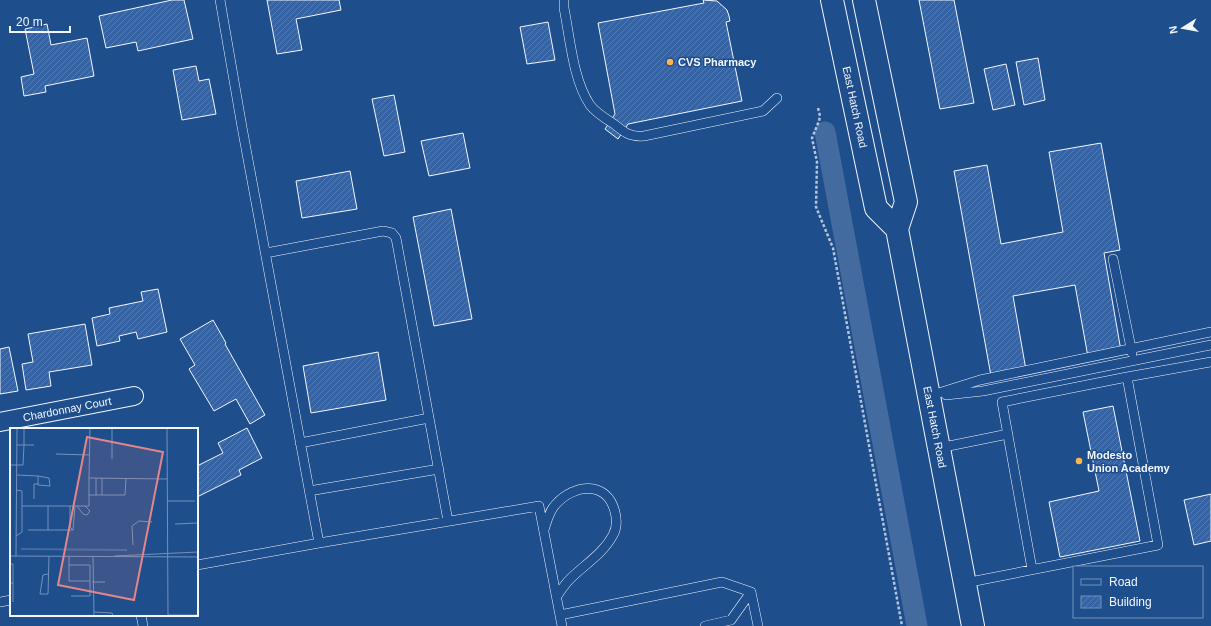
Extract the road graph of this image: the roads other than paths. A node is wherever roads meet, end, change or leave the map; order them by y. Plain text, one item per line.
1 (220, 0) edge
2 (564, 0) edge
3 (832, 0) edge
4 (864, 0) edge
5 (777, 98) dead end
6 (897, 229) junction
7 (266, 253) junction
8 (1113, 259) dead end
9 (1211, 332) edge
10 (1211, 345) edge
11 (1131, 348) junction
12 (1133, 361) junction
13 (1211, 362) edge
14 (1127, 377) junction
15 (134, 396) dead end
16 (929, 396) junction
17 (429, 418) junction
18 (0, 422) edge
19 (1008, 434) junction
20 (300, 443) junction
21 (939, 448) junction
22 (439, 469) junction
23 (308, 492) junction
24 (448, 521) junction
25 (544, 531) junction
26 (319, 543) junction
27 (198, 566) edge
28 (1032, 569) junction
29 (965, 583) junction
30 (751, 592) junction
31 (556, 596) junction
32 (10, 600) edge
33 (0, 602) edge
34 (560, 615) junction
35 (141, 616) edge
36 (143, 626) edge
37 (562, 626) edge
38 (705, 626) edge
39 (758, 626) edge
40 (973, 626) edge

1 - 7 lane
2 - 5 lane
3 - 6 main road, East Hatch Road
4 - 6 main road, East Hatch Road
6 - 16 main road, East Hatch Road
7 - 17 lane
7 - 20 lane
8 - 11 lane
9 - 11 lane
10 - 12 lane
11 - 12 lane
11 - 16 lane
12 - 16 lane
13 - 14 lane
14 - 19 lane
14 - 28 lane
15 - 18 street, Chardonnay Court
16 - 21 main road, East Hatch Road
17 - 20 lane
17 - 22 lane
19 - 21 lane
19 - 28 lane
20 - 23 lane
21 - 29 main road, East Hatch Road
22 - 23 lane
22 - 24 lane
23 - 26 lane
24 - 25 lane
24 - 26 lane
25 - 31 lane
25 - 31 lane
26 - 27 lane
28 - 29 lane
29 - 40 main road, East Hatch Road
30 - 34 lane
30 - 38 lane
30 - 39 lane
31 - 34 lane
32 - 33 lane
34 - 37 lane
35 - 36 lane

